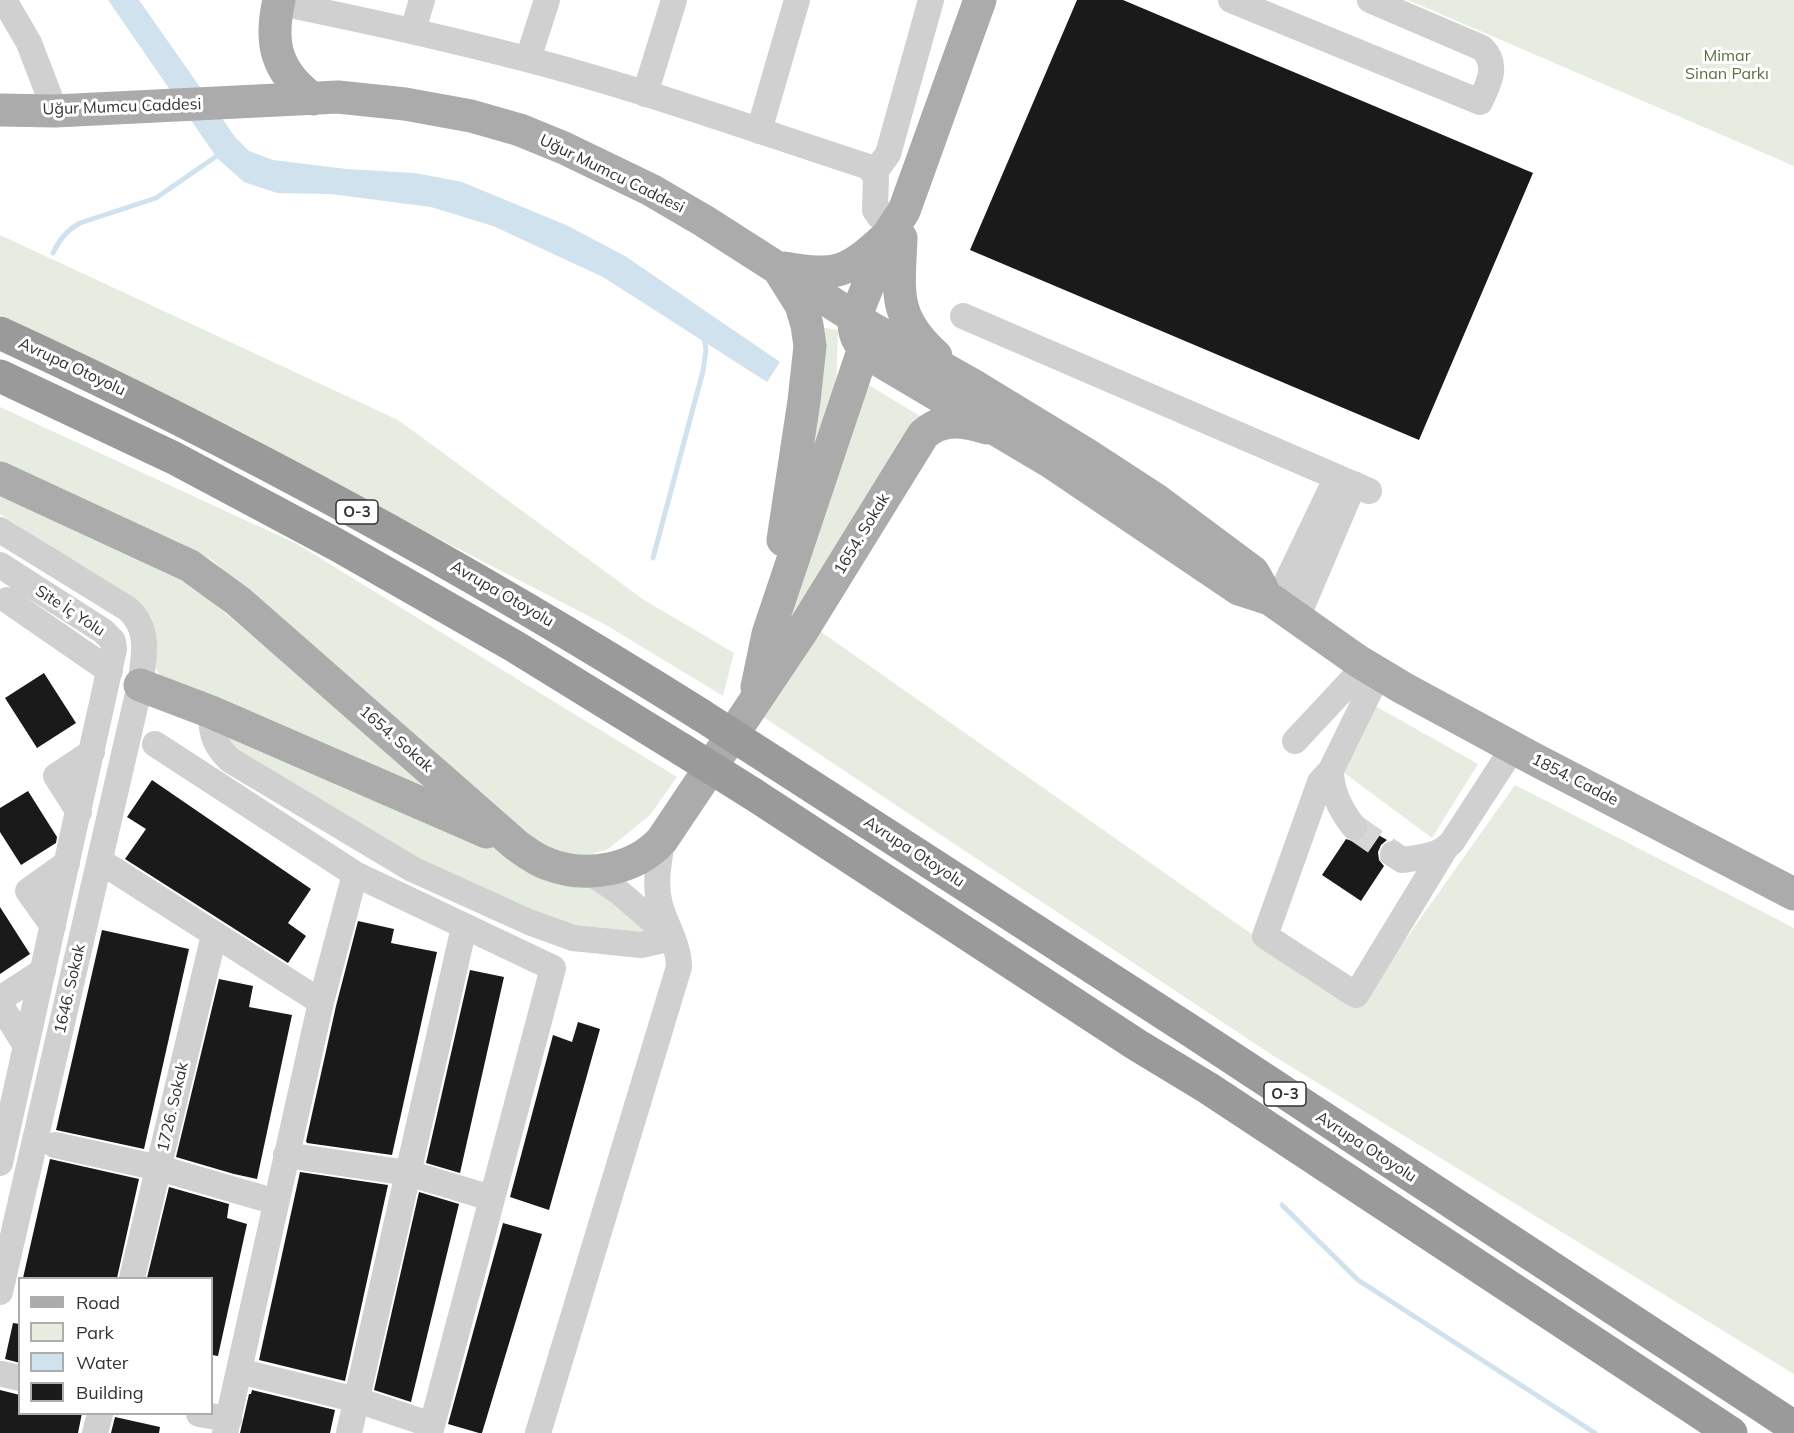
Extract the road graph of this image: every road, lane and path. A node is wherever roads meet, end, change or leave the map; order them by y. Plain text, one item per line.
1 (4, 0) edge
2 (279, 0) edge
3 (297, 0) edge
4 (422, 0) edge
5 (547, 0) edge
6 (674, 0) edge
7 (797, 0) edge
8 (931, 0) edge
9 (980, 0) edge
10 (1231, 0) edge
11 (1370, 0) edge
12 (413, 30) junction
13 (528, 59) junction
14 (645, 94) junction
15 (313, 99) junction
16 (0, 110) edge
17 (55, 111) junction
18 (759, 131) junction
19 (874, 173) junction
20 (898, 228) junction
21 (777, 266) junction
22 (963, 316) dead end
23 (863, 332) junction
24 (0, 333) edge
25 (0, 376) edge
26 (964, 381) junction
27 (1009, 436) junction
28 (0, 478) edge
29 (0, 530) edge
30 (0, 565) edge
31 (6, 600) dead end
32 (1281, 607) junction
33 (768, 634) junction
34 (1367, 667) junction
35 (110, 671) junction
36 (140, 685) junction
37 (751, 709) junction
38 (211, 712) junction
39 (1295, 741) dead end
40 (155, 744) dead end
41 (1513, 748) junction
42 (1331, 770) junction
43 (1354, 827) tunnel mouth
44 (662, 840) junction
45 (516, 845) junction
46 (1445, 849) junction
47 (1393, 854) tunnel mouth
48 (100, 861) junction
49 (588, 871) junction
50 (355, 874) junction
51 (1794, 894) edge
52 (464, 927) junction
53 (214, 935) junction
54 (672, 938) junction
55 (43, 971) junction
56 (0, 999) edge
57 (321, 1002) junction
58 (0, 1004) edge
59 (26, 1046) junction
60 (6, 1114) edge
61 (55, 1145) dead end
62 (286, 1155) junction
63 (0, 1163) edge
64 (159, 1168) junction
65 (408, 1173) junction
66 (491, 1198) junction
67 (276, 1202) junction
68 (132, 1277) edge
69 (0, 1293) edge
70 (239, 1371) junction
71 (357, 1400) junction
72 (100, 1415) edge
73 (204, 1415) edge
74 (227, 1426) edge
75 (1794, 1427) edge
76 (431, 1429) edge
77 (96, 1433) edge
78 (350, 1433) edge
79 (538, 1433) edge
80 (1731, 1433) edge

1 - 17 street
2 - 15 main road
3 - 12 street
4 - 12 street
5 - 13 street
6 - 14 street
7 - 18 street
8 - 19 street
9 - 20 main road, 1654. Sokak
10 - 11 street
12 - 13 street
13 - 14 street
14 - 18 street
15 - 17 main road, Uğur Mumcu Caddesi
15 - 21 main road, Uğur Mumcu Caddesi
16 - 17 main road, Uğur Mumcu Caddesi
18 - 19 street
19 - 20 street
20 - 21 main road
20 - 23 main road, 1654. Sokak
20 - 26 main road
21 - 23 main road, Uğur Mumcu Caddesi
21 - 33 main road
22 - 32 street
23 - 26 main road
23 - 27 main road
23 - 33 main road, 1654. Sokak
24 - 75 highway, Avrupa Otoyolu / O-3, bridge
25 - 80 highway, O-3, bridge
26 - 32 main road
27 - 32 main road
27 - 37 main road, 1654. Sokak
28 - 45 main road, 1654. Sokak
29 - 36 street, 1646. Sokak
30 - 35 street, Site İç Yolu
31 - 35 street, Site İç Yolu
32 - 34 main road, 1854. Cadde
33 - 37 main road, 1654. Sokak
34 - 39 street
34 - 41 main road, 1854. Cadde
34 - 42 street
35 - 55 street, Site İç Yolu
36 - 38 main road
36 - 48 street, 1646. Sokak
37 - 44 main road, 1654. Sokak
38 - 45 main road
38 - 54 street
40 - 50 street
41 - 46 street
41 - 51 main road, 1854. Cadde
42 - 43 street
42 - 46 street
44 - 49 main road, 1654. Sokak
44 - 54 street
45 - 49 main road, 1654. Sokak
46 - 47 street
48 - 53 street
48 - 69 street, 1646. Sokak
49 - 54 street
50 - 52 street
50 - 57 street
52 - 65 street
52 - 66 street
53 - 57 street
53 - 64 street, 1726. Sokak
54 - 79 street
55 - 56 street
55 - 59 street, Site İç Yolu
57 - 62 street
58 - 59 street
59 - 60 street, Site İç Yolu
60 - 63 street, Site İç Yolu
61 - 64 street
62 - 65 street
62 - 67 street
64 - 67 street
64 - 68 street, 1726. Sokak
65 - 66 street
65 - 71 street
66 - 76 street
67 - 70 street
70 - 71 street
70 - 74 street
71 - 76 street
71 - 78 street
72 - 77 street
73 - 74 street

